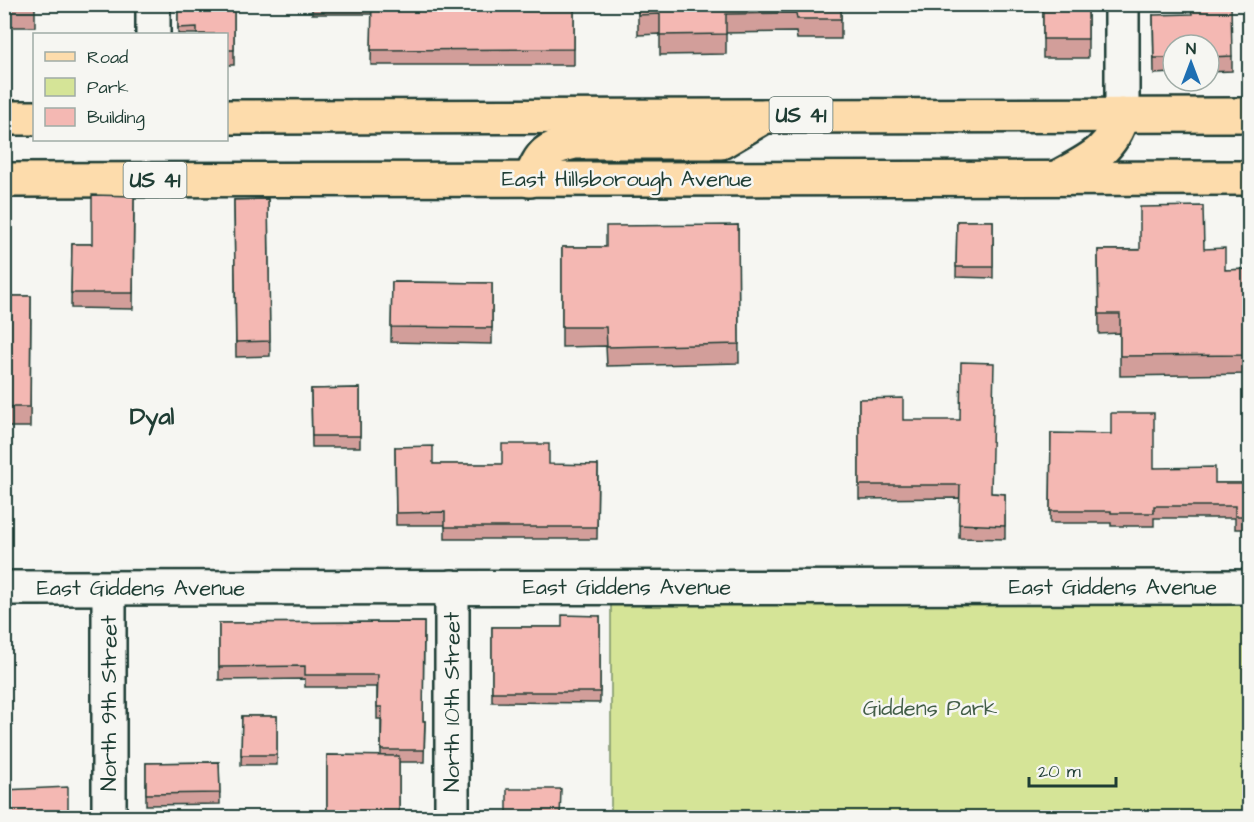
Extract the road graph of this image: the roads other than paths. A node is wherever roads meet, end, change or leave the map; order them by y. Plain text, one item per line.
1 (153, 4) edge
2 (1122, 4) edge
3 (153, 33) edge
4 (1122, 115) junction
5 (1250, 115) edge
6 (766, 116) junction
7 (228, 117) edge
8 (4, 118) edge
9 (33, 118) edge
10 (1058, 177) junction
11 (1250, 178) edge
12 (4, 180) edge
13 (530, 180) junction
14 (1250, 586) edge
15 (452, 587) junction
16 (4, 588) edge
17 (109, 589) junction
18 (109, 818) edge
19 (452, 818) edge

1 - 3 street
2 - 4 street
4 - 5 main road, US 41
4 - 6 main road, US 41
4 - 10 main road
6 - 7 main road, US 41
6 - 13 main road
8 - 9 main road
10 - 11 main road, East Hillsborough Avenue / US 41
10 - 13 main road, East Hillsborough Avenue / US 41
12 - 13 main road, East Hillsborough Avenue / US 41
14 - 15 street, East Giddens Avenue
15 - 17 street, East Giddens Avenue
15 - 19 street, North 10th Street
16 - 17 street, East Giddens Avenue
17 - 18 street, North 9th Street

